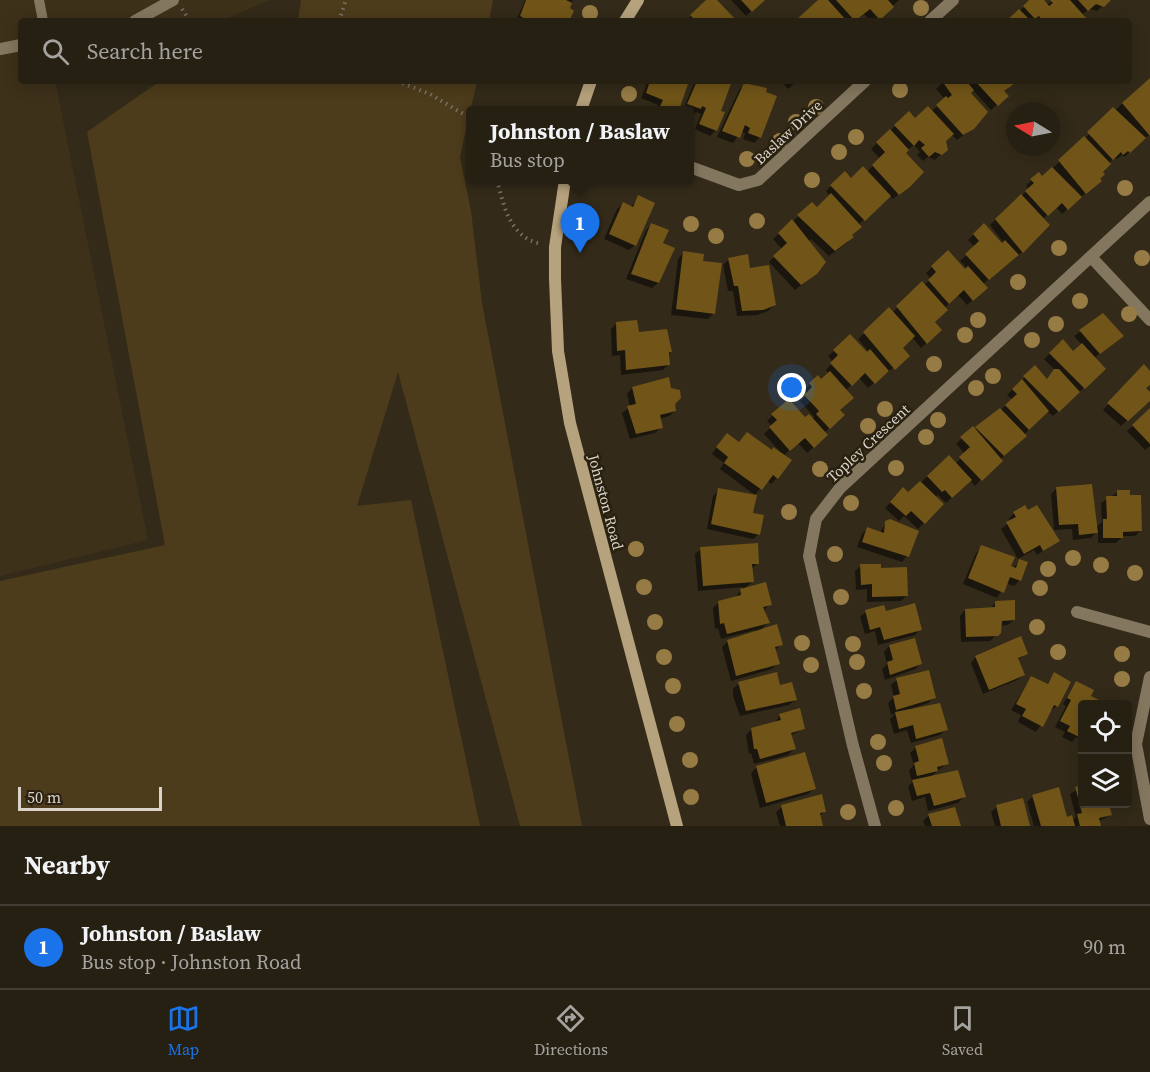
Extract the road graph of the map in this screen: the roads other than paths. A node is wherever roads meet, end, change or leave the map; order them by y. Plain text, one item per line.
1 (39, 0) edge
2 (173, 0) edge
3 (638, 0) edge
4 (953, 0) edge
5 (42, 18) edge
6 (140, 18) edge
7 (627, 18) edge
8 (933, 18) edge
9 (18, 46) edge
10 (0, 49) edge
11 (590, 84) edge
12 (862, 84) edge
13 (583, 106) edge
14 (694, 168) edge
15 (564, 184) edge
16 (1150, 202) edge
17 (1092, 258) junction
18 (1150, 320) edge
19 (1077, 612) dead end
20 (1150, 632) edge
21 (1150, 677) edge
22 (1150, 819) edge
23 (677, 826) edge
24 (876, 826) edge

1 - 5 lane
2 - 6 street
3 - 7 street
4 - 8 street
9 - 10 street
11 - 13 street
12 - 14 street, Baslaw Drive
15 - 23 street, Johnston Road
16 - 17 street, Topley Crescent
17 - 18 street
17 - 24 street, Topley Crescent
19 - 20 street
21 - 22 street

